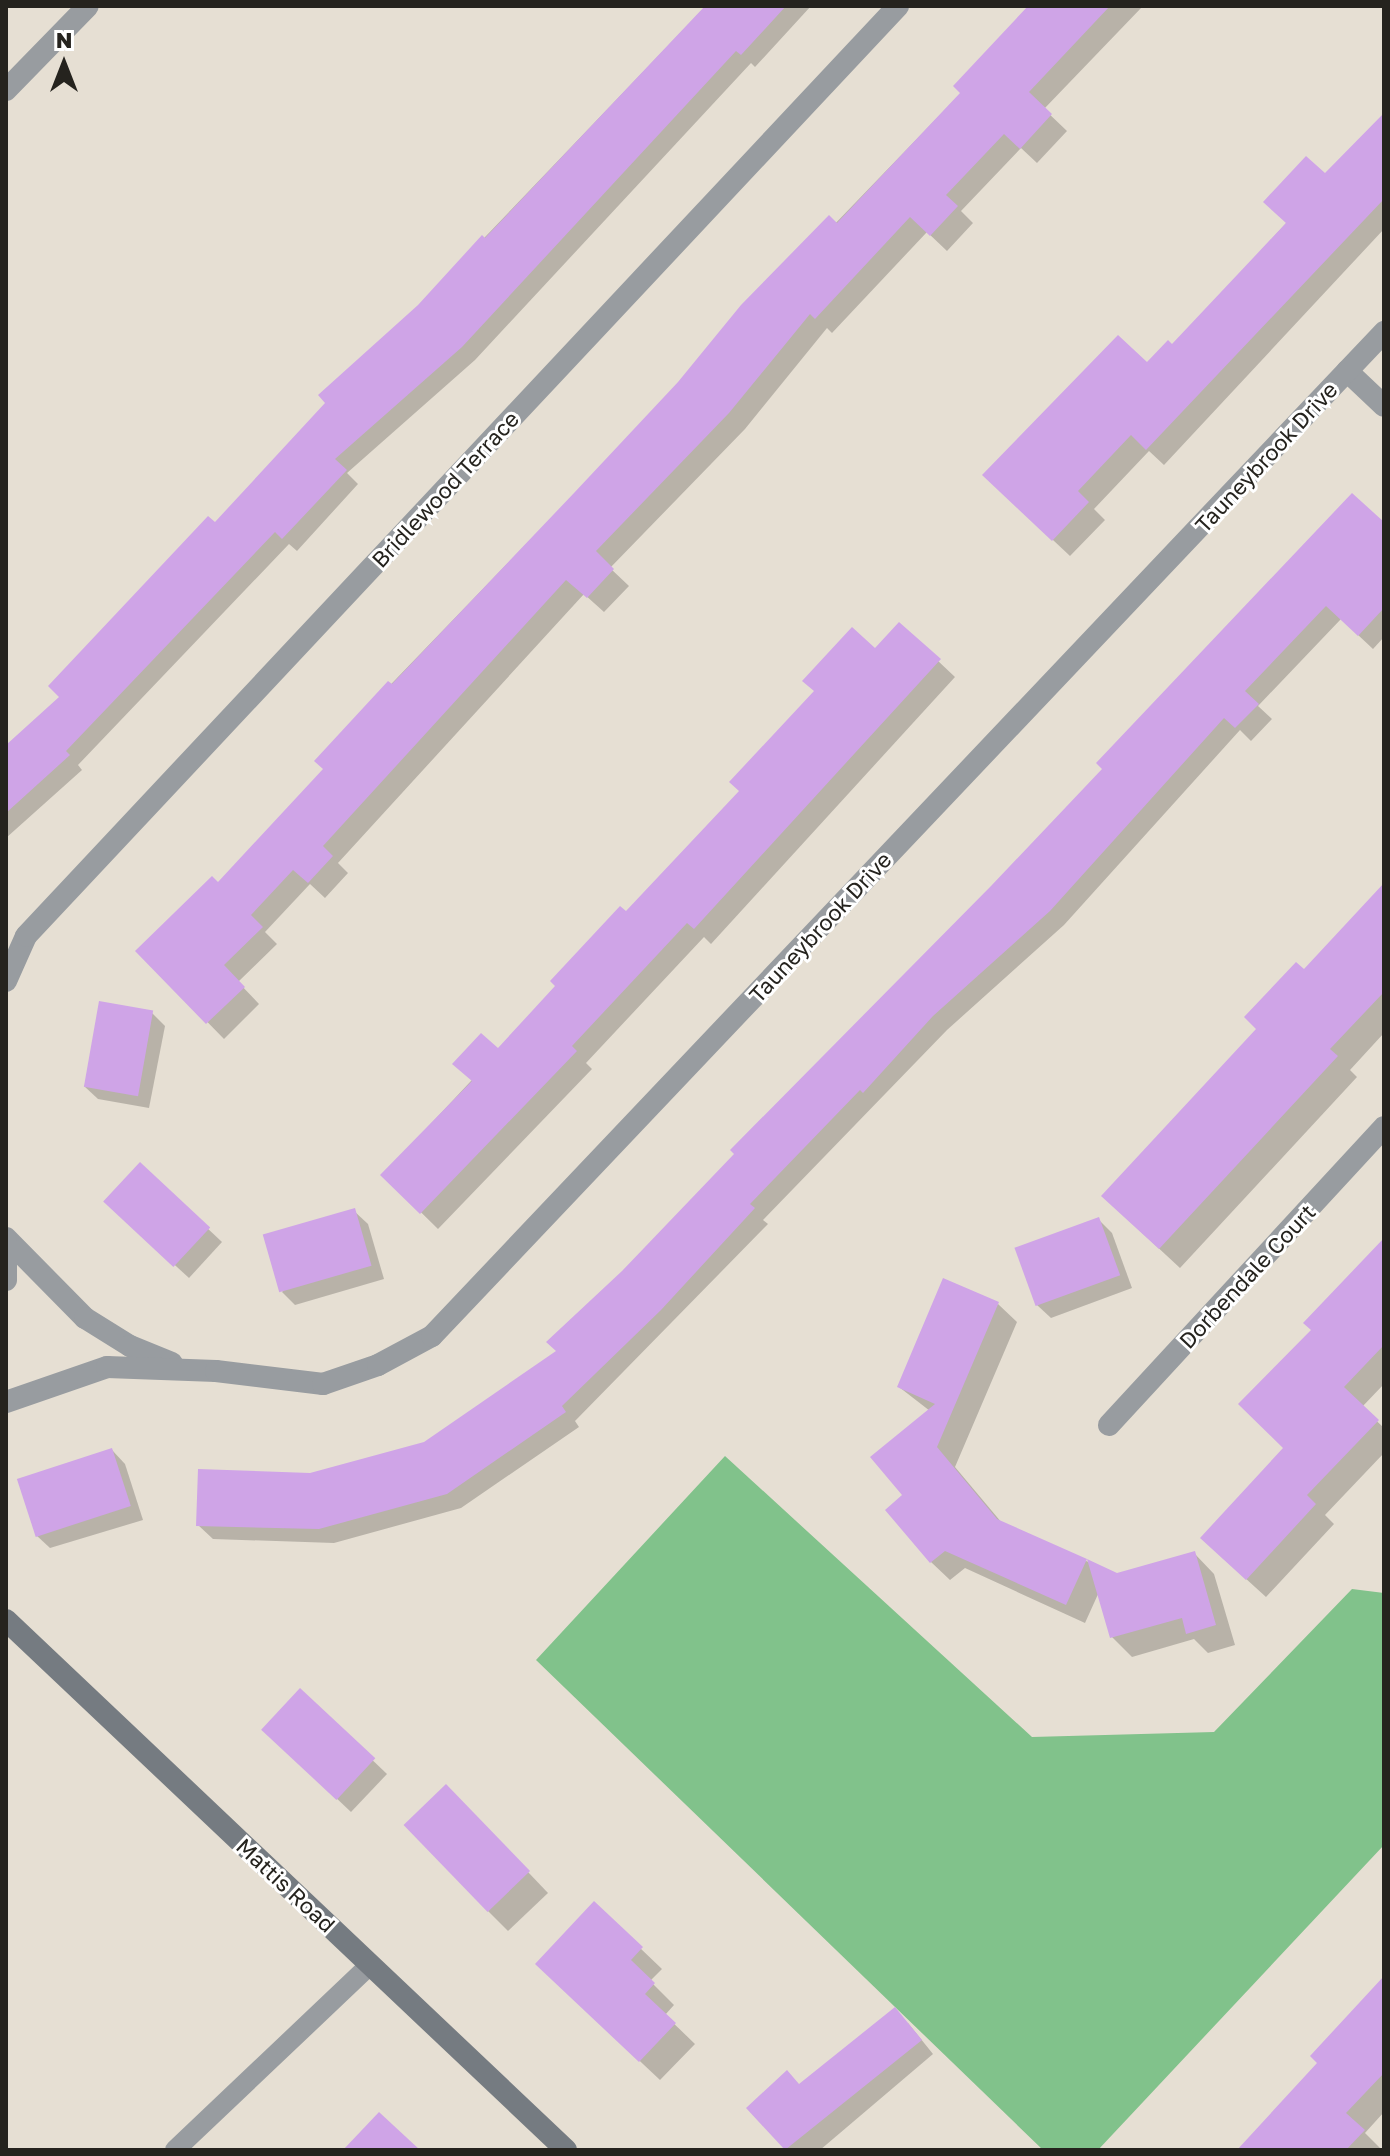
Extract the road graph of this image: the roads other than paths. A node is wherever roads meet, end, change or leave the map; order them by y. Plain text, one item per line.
1 (88, 6) edge
2 (898, 6) edge
3 (6, 90) edge
4 (1384, 332) edge
5 (1347, 371) junction
6 (1384, 406) edge
7 (6, 981) edge
8 (1384, 1127) edge
9 (6, 1239) edge
10 (6, 1280) edge
11 (187, 1370) junction
12 (6, 1402) edge
13 (1109, 1425) dead end
14 (6, 1620) edge
15 (370, 1965) junction
16 (175, 2150) edge
17 (566, 2150) edge

1 - 3 street
2 - 7 street, Bridlewood Terrace
4 - 5 street, Tauneybrook Drive
5 - 6 street
5 - 11 street, Tauneybrook Drive
8 - 13 street, Dorbendale Court
9 - 10 street
9 - 11 street, Tauneybrook Drive
11 - 12 street, Tauneybrook Drive
14 - 15 main road, Mattis Road
15 - 16 lane
15 - 17 main road, Mattis Road

